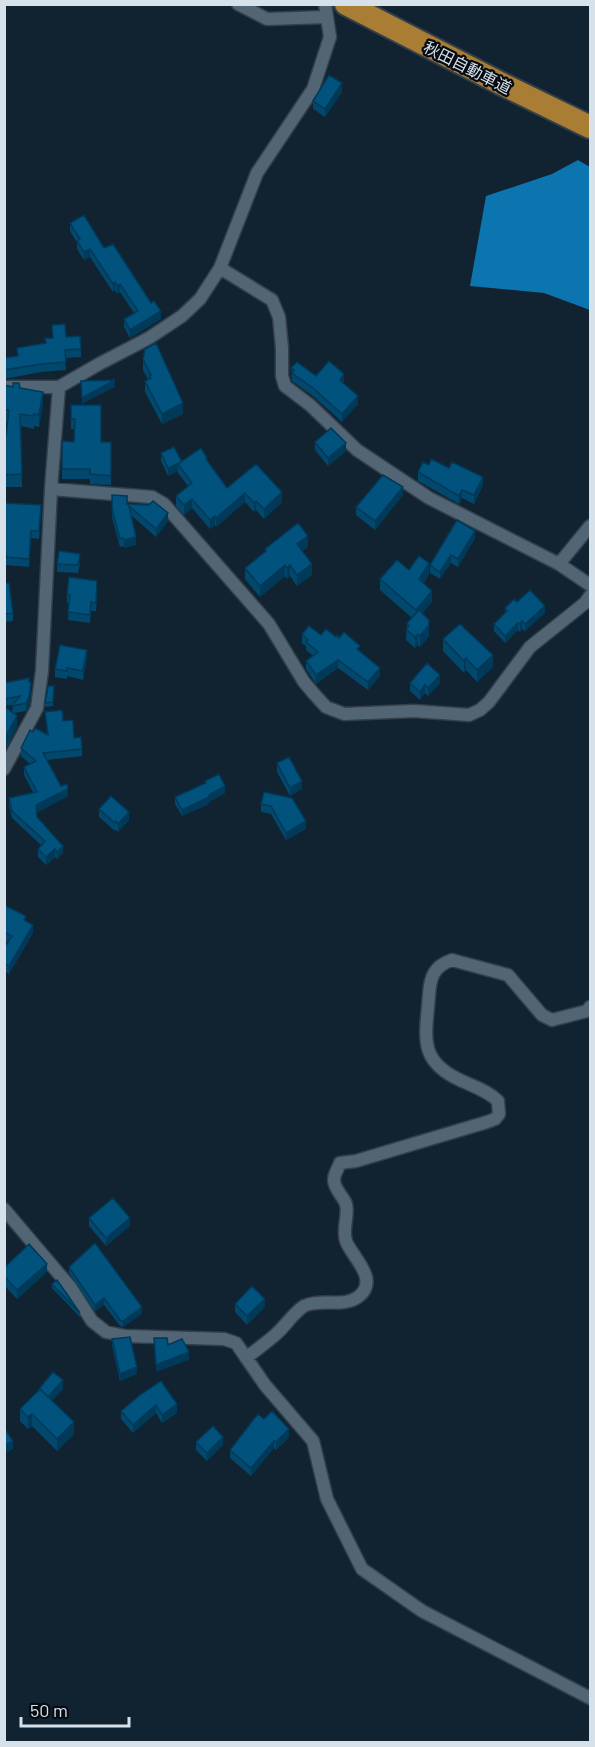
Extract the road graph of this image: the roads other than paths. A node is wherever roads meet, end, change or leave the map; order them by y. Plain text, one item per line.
1 (238, 4) edge
2 (333, 9) edge
3 (591, 127) edge
4 (220, 267) junction
5 (4, 387) edge
6 (59, 387) junction
7 (51, 489) junction
8 (591, 526) edge
9 (559, 564) junction
10 (591, 585) edge
11 (591, 596) edge
12 (4, 769) edge
13 (591, 1007) edge
14 (4, 1209) edge
15 (246, 1358) junction
16 (591, 1698) edge

1 - 2 street
2 - 3 highway, 秋田自動車道
2 - 4 street
4 - 6 street
4 - 9 street
5 - 6 street
6 - 7 street
7 - 11 street
7 - 12 street
8 - 9 street
9 - 10 street
13 - 15 street
14 - 15 street
15 - 16 street

